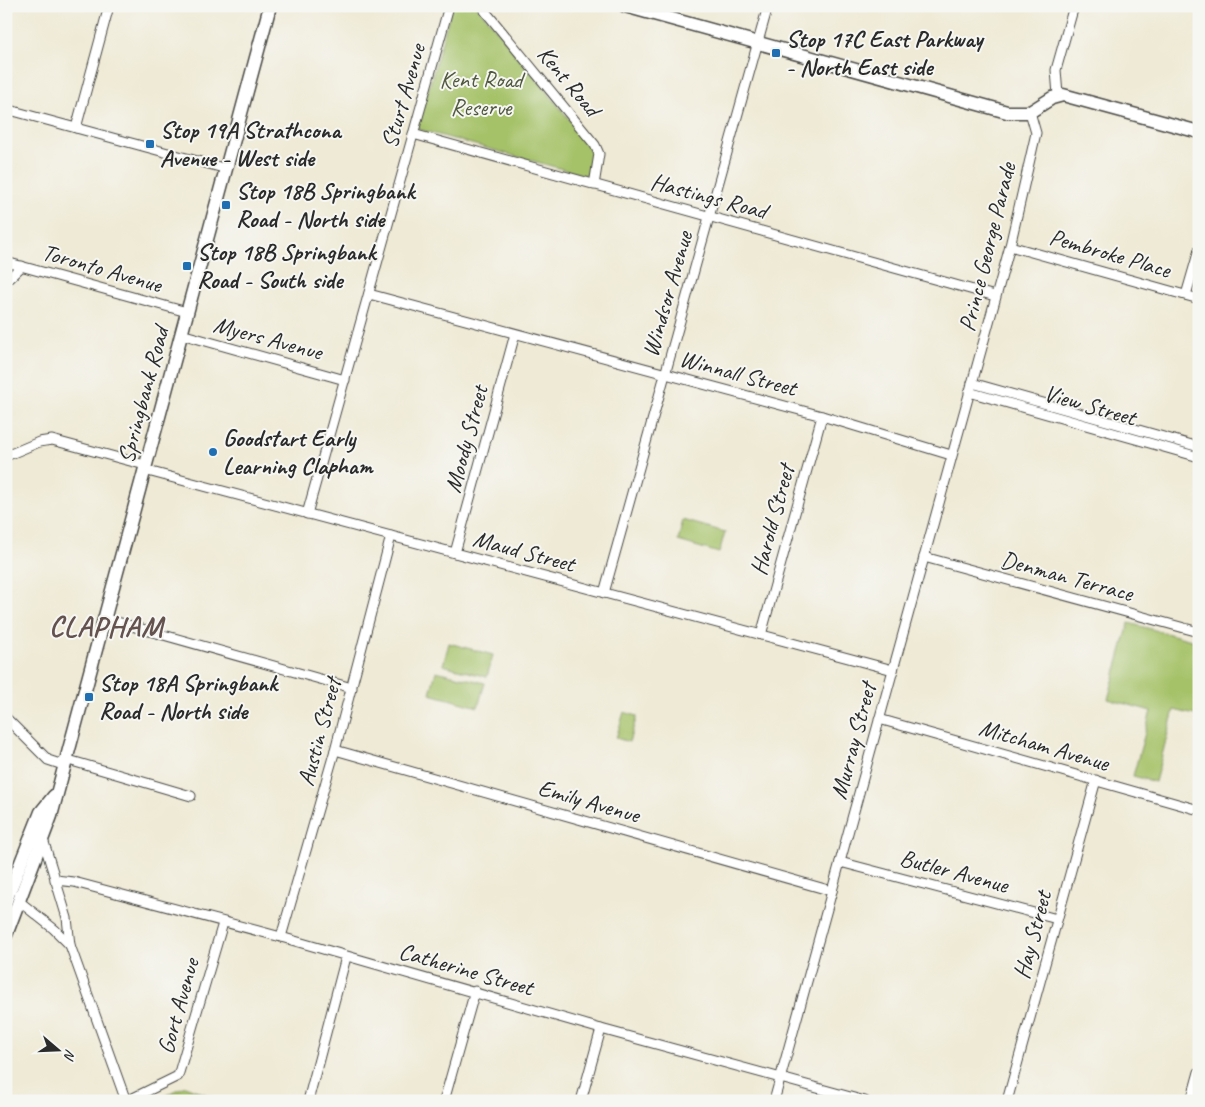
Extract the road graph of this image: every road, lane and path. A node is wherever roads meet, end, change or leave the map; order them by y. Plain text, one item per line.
1 (110, 6) edge
2 (270, 6) edge
3 (449, 6) edge
4 (626, 6) edge
5 (768, 6) edge
6 (1074, 6) edge
7 (485, 12) dead end
8 (758, 43) junction
9 (1058, 95) junction
10 (6, 108) edge
11 (1030, 112) junction
12 (76, 128) junction
13 (1199, 132) edge
14 (413, 134) junction
15 (227, 169) junction
16 (594, 185) junction
17 (710, 217) junction
18 (1010, 246) junction
19 (1199, 250) edge
20 (6, 262) edge
21 (22, 266) junction
22 (6, 281) edge
23 (369, 294) junction
24 (1186, 295) junction
25 (995, 296) junction
26 (1199, 299) edge
27 (187, 312) junction
28 (181, 334) junction
29 (515, 334) junction
30 (665, 375) junction
31 (345, 380) junction
32 (971, 387) junction
33 (822, 416) junction
34 (1199, 447) edge
35 (951, 455) junction
36 (6, 456) edge
37 (1199, 457) edge
38 (145, 467) junction
39 (307, 514) junction
40 (392, 536) junction
41 (455, 553) junction
42 (924, 558) junction
43 (604, 593) junction
44 (103, 618) junction
45 (1199, 632) edge
46 (761, 635) junction
47 (893, 670) junction
48 (352, 688) junction
49 (6, 718) edge
50 (879, 719) junction
51 (335, 750) junction
52 (64, 762) junction
53 (1096, 780) junction
54 (55, 794) junction
55 (190, 796) dead end
56 (1199, 810) edge
57 (43, 839) junction
58 (840, 862) junction
59 (55, 880) junction
60 (832, 890) junction
61 (7, 897) edge
62 (20, 902) junction
63 (1057, 920) junction
64 (223, 922) junction
65 (6, 935) edge
66 (281, 937) junction
67 (70, 945) junction
68 (346, 957) junction
69 (475, 991) junction
70 (601, 1029) junction
71 (1199, 1072) edge
72 (781, 1078) junction
73 (127, 1101) edge
74 (308, 1101) edge
75 (444, 1101) edge
76 (581, 1101) edge
77 (774, 1101) edge
78 (865, 1101) edge
79 (1007, 1101) edge
80 (1191, 1101) edge

1 - 12 street
2 - 15 main road, Springbank Road
3 - 14 street, Sturt Avenue
4 - 8 main road
5 - 8 street, Windsor Avenue
6 - 9 street
7 - 16 street, Kent Road
8 - 11 main road
8 - 17 street, Windsor Avenue
9 - 11 main road
9 - 13 main road
10 - 12 street
11 - 18 street, Prince George Parade
12 - 15 street
14 - 16 street, Hastings Road
14 - 23 street, Sturt Avenue
15 - 27 main road, Springbank Road
16 - 17 street, Hastings Road
17 - 25 street, Hastings Road
17 - 30 street, Windsor Avenue
18 - 24 street, Pembroke Place
18 - 25 street, Prince George Parade
19 - 24 street
20 - 21 street, Toronto Avenue
21 - 22 street
21 - 27 street, Toronto Avenue
23 - 29 street, Winnall Street
23 - 31 street, Sturt Avenue
24 - 26 street, Pembroke Place
25 - 32 street, Prince George Parade
27 - 28 main road, Springbank Road
28 - 31 street, Myers Avenue
28 - 38 main road, Springbank Road
29 - 30 street, Winnall Street
29 - 41 street, Moody Street
30 - 33 street, Winnall Street
30 - 43 street, Windsor Avenue
31 - 39 street, Sturt Avenue
32 - 34 street, View Street
32 - 35 street, Murray Street
32 - 37 street, View Street
33 - 35 street, Winnall Street
33 - 46 street, Harold Street
35 - 42 street, Murray Street
36 - 38 street, Maud Street
38 - 39 street, Maud Street
38 - 44 main road, Springbank Road
39 - 40 street, Maud Street
40 - 41 street, Maud Street
40 - 48 street, Austin Street
41 - 43 street, Maud Street
42 - 45 street, Denman Terrace
42 - 47 street, Murray Street
43 - 46 street, Maud Street
44 - 48 street
44 - 52 main road, Springbank Road
46 - 47 street, Maud Street
47 - 50 street, Murray Street
48 - 51 street, Austin Street
49 - 52 street
50 - 53 street, Mitcham Avenue
50 - 58 street, Murray Street
51 - 60 street, Emily Avenue
51 - 66 street, Austin Street
52 - 54 main road, Springbank Road
52 - 55 street
53 - 56 street, Mitcham Avenue
53 - 63 street, Hay Street
54 - 57 main road, Springbank Road
54 - 61 main road, Springbank Road
57 - 59 street
57 - 62 main road, Springbank Road
58 - 60 street, Murray Street
58 - 63 street, Butler Avenue
59 - 64 street, Catherine Street
59 - 67 street
60 - 72 street, Murray Street
61 - 62 main road
62 - 65 main road, Springbank Road
62 - 67 street
63 - 79 street, Hay Street
64 - 66 street, Catherine Street
64 - 73 street, Gort Avenue
66 - 68 street, Catherine Street
67 - 73 street
68 - 69 street, Catherine Street
68 - 74 street
69 - 70 street, Catherine Street
69 - 75 street
70 - 72 street, Catherine Street
70 - 76 street
71 - 80 street
72 - 77 street, Murray Street
72 - 78 street, Catherine Street

